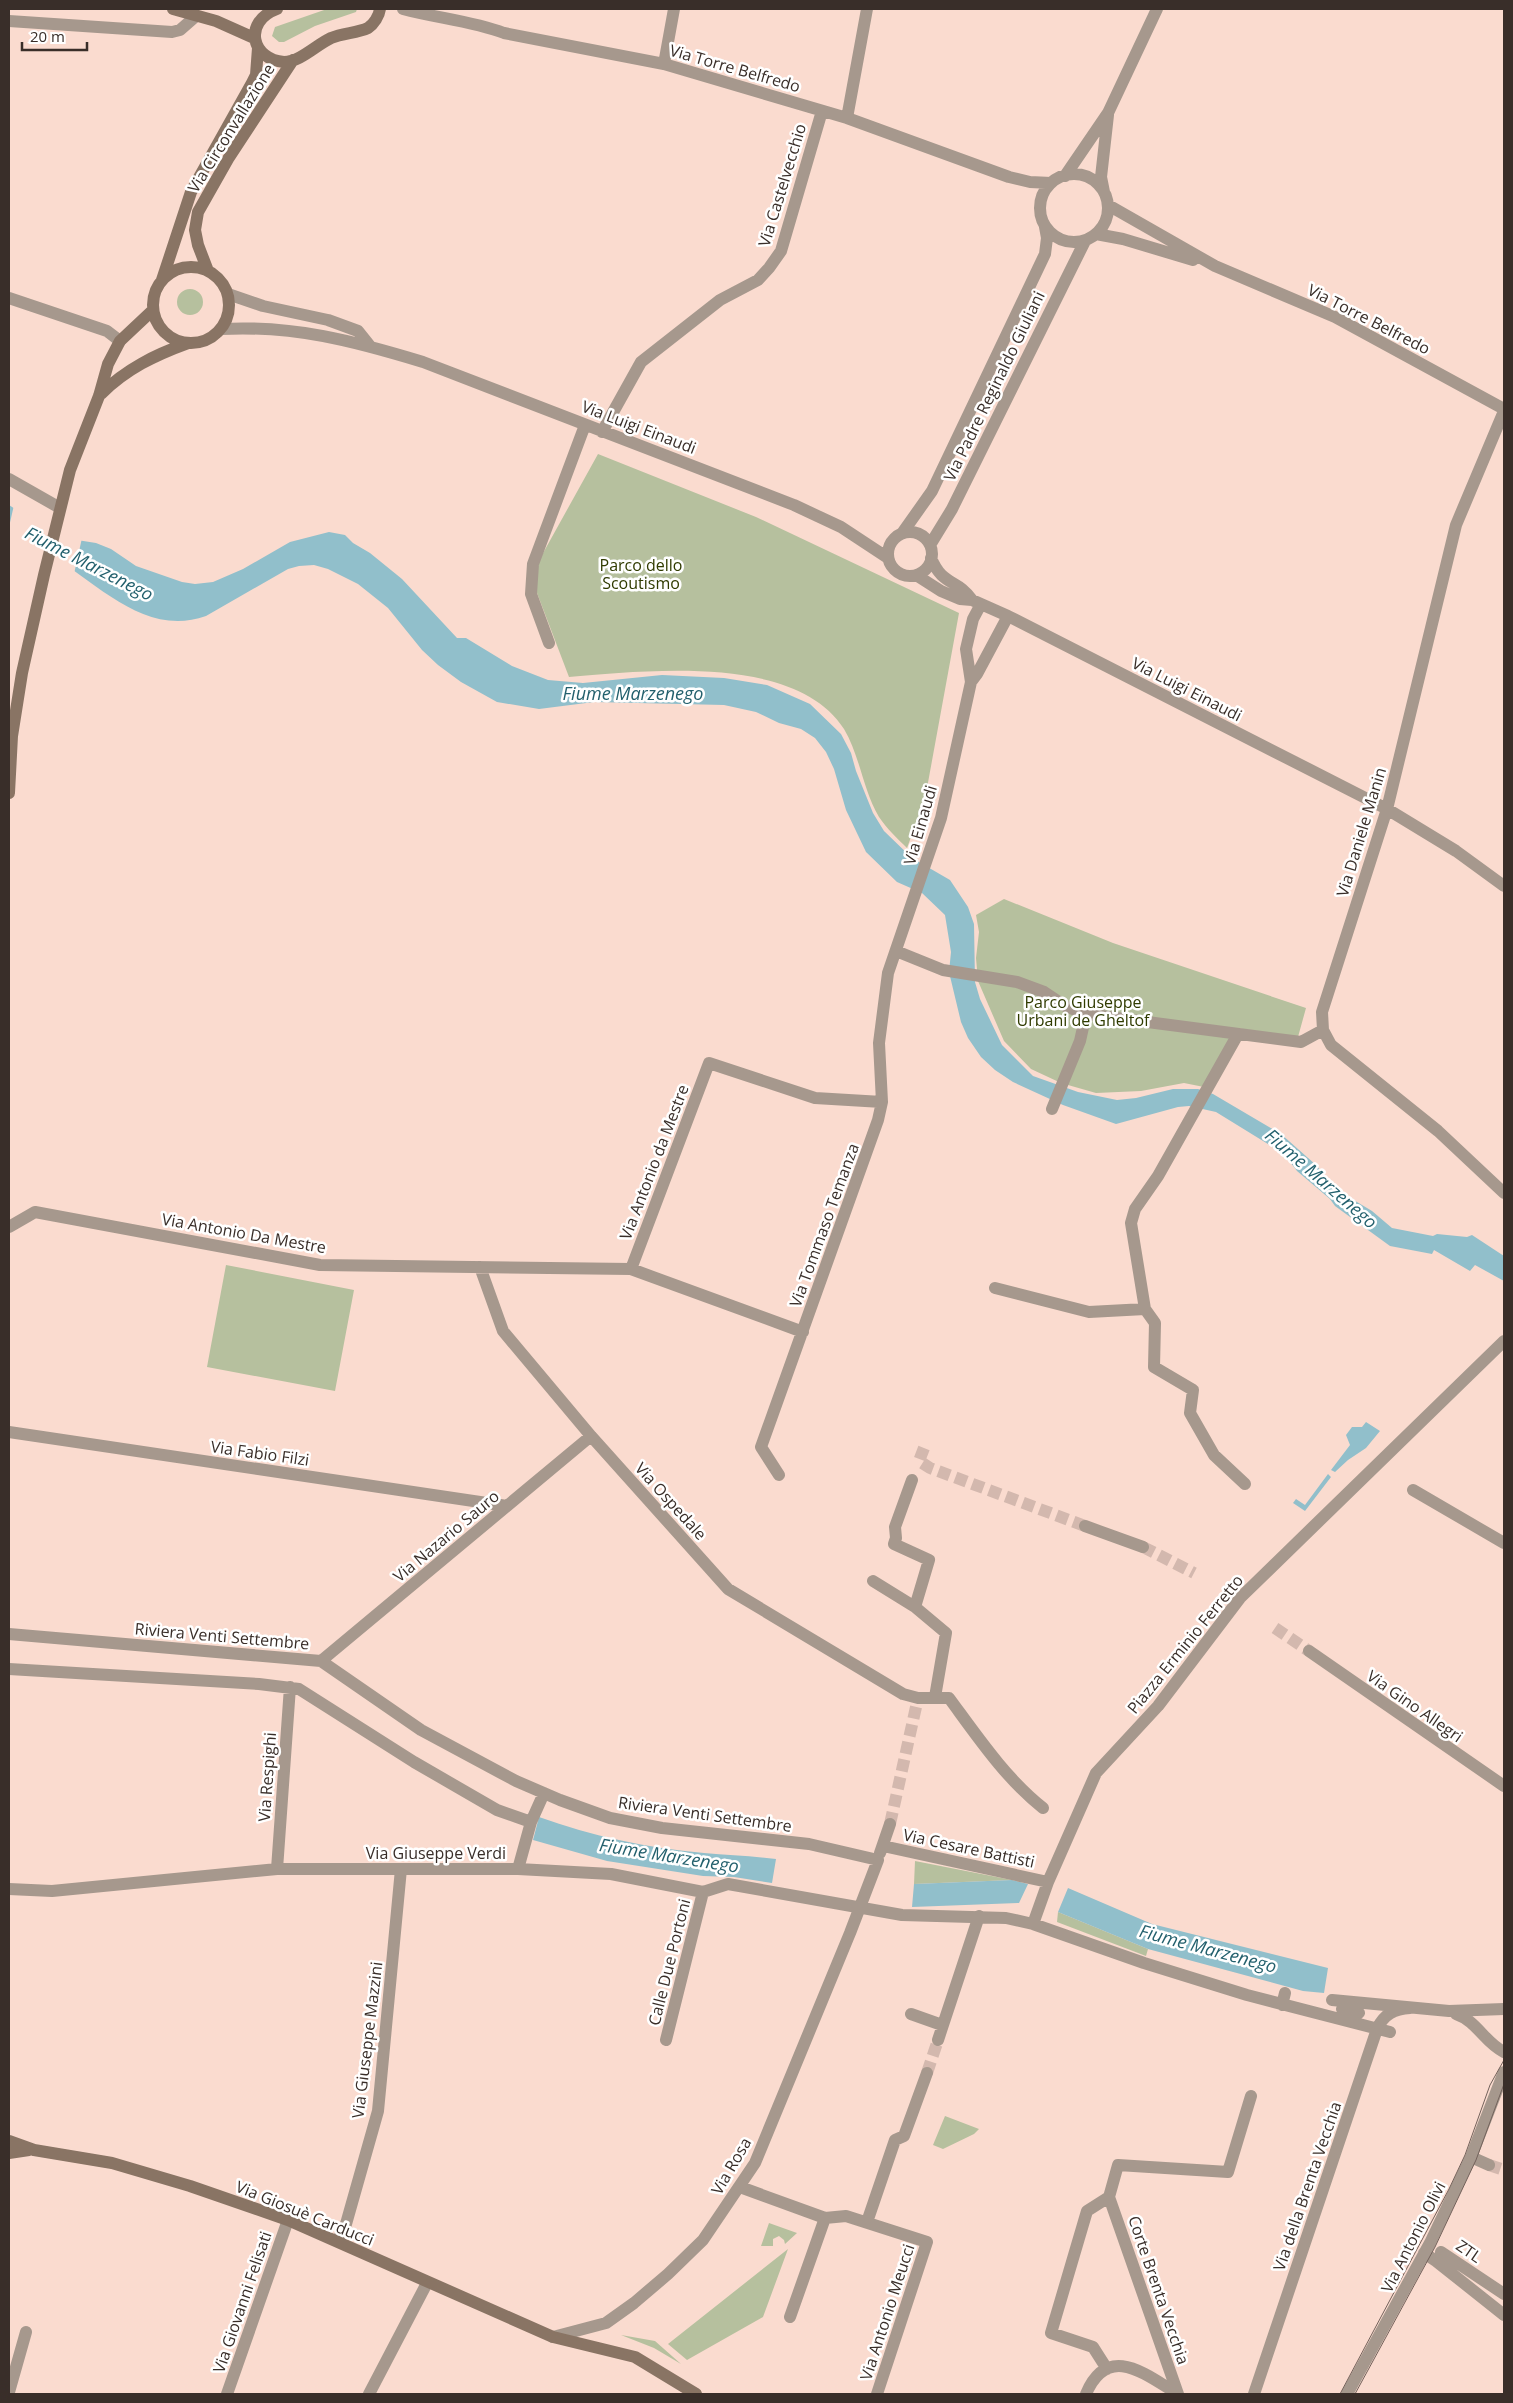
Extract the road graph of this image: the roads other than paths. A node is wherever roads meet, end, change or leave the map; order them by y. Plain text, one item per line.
1 (172, 9) edge
2 (276, 9) edge
3 (380, 9) edge
4 (403, 9) edge
5 (674, 9) edge
6 (868, 9) edge
7 (1157, 9) edge
8 (196, 16) junction
9 (9, 21) edge
10 (256, 43) junction
11 (293, 60) junction
12 (664, 64) junction
13 (1111, 108) junction
14 (822, 111) junction
15 (847, 118) junction
16 (1064, 176) junction
17 (1051, 183) junction
18 (1106, 199) junction
19 (1045, 227) junction
20 (1096, 234) junction
21 (1085, 240) junction
22 (1215, 266) junction
23 (208, 271) junction
24 (162, 280) junction
25 (228, 294) junction
26 (9, 298) edge
27 (153, 310) junction
28 (221, 329) junction
29 (120, 341) junction
30 (188, 343) junction
31 (370, 346) junction
32 (99, 396) junction
33 (1504, 410) edge
34 (584, 425) junction
35 (602, 432) junction
36 (9, 479) edge
37 (60, 508) junction
38 (903, 532) junction
39 (930, 545) junction
40 (888, 558) junction
41 (931, 558) junction
42 (916, 575) junction
43 (976, 602) junction
44 (1008, 616) junction
45 (549, 644) dead end
46 (971, 682) junction
47 (9, 794) edge
48 (1388, 809) junction
49 (1504, 886) edge
50 (896, 951) junction
51 (888, 974) joint
52 (1086, 1014) junction
53 (1323, 1030) junction
54 (1238, 1034) junction
55 (882, 1102) junction
56 (1052, 1109) dead end
57 (1504, 1193) edge
58 (9, 1228) edge
59 (480, 1266) junction
60 (631, 1269) junction
61 (995, 1288) dead end
62 (1146, 1309) junction
63 (803, 1332) junction
64 (1504, 1341) edge
65 (9, 1432) edge
66 (586, 1440) junction
67 (779, 1475) dead end
68 (912, 1480) dead end
69 (1245, 1484) dead end
70 (1413, 1490) dead end
71 (507, 1506) junction
72 (1085, 1526) tunnel mouth
73 (1504, 1543) edge
74 (1143, 1547) tunnel mouth
75 (873, 1581) dead end
76 (915, 1606) junction
77 (9, 1634) edge
78 (1309, 1651) tunnel mouth
79 (321, 1661) junction
80 (9, 1669) edge
81 (290, 1687) junction
82 (935, 1697) junction
83 (1504, 1786) edge
84 (544, 1793) junction
85 (1043, 1808) dead end
86 (531, 1822) junction
87 (890, 1824) tunnel mouth
88 (883, 1846) junction
89 (878, 1860) junction
90 (401, 1868) junction
91 (277, 1869) junction
92 (518, 1869) junction
93 (1048, 1882) junction
94 (9, 1889) edge
95 (704, 1892) junction
96 (860, 1908) junction
97 (979, 1916) junction
98 (1033, 1924) junction
99 (1410, 2008) junction
100 (1504, 2009) edge
101 (1449, 2011) junction
102 (1359, 2013) dead end
103 (911, 2014) dead end
104 (942, 2025) junction
105 (1383, 2031) junction
106 (666, 2040) dead end
107 (938, 2040) tunnel mouth
108 (1504, 2052) edge
109 (1504, 2072) edge
110 (927, 2073) tunnel mouth
111 (1251, 2096) dead end
112 (9, 2141) edge
113 (34, 2150) junction
114 (9, 2153) edge
115 (1471, 2157) junction
116 (1489, 2165) tunnel mouth
117 (740, 2187) junction
118 (1109, 2197) junction
119 (825, 2218) junction
120 (288, 2220) junction
121 (870, 2224) junction
122 (338, 2240) junction
123 (1441, 2252) dead end
124 (1424, 2254) junction
125 (427, 2283) junction
126 (1504, 2294) edge
127 (1504, 2315) edge
128 (790, 2317) dead end
129 (26, 2332) dead end
130 (553, 2337) junction
131 (1107, 2369) junction
132 (9, 2392) edge
133 (227, 2394) edge
134 (369, 2394) edge
135 (696, 2394) edge
136 (878, 2394) edge
137 (1086, 2394) edge
138 (1178, 2394) edge
139 (1254, 2394) edge
140 (1347, 2394) edge

1 - 8 street
2 - 10 street, Via Circonvallazione
3 - 11 street
4 - 12 street, Via Torre Belfredo
5 - 12 street
6 - 15 street
7 - 13 street
8 - 9 street
8 - 10 street
10 - 11 street
10 - 24 street, Via Circonvallazione
11 - 23 street, Via Circonvallazione
12 - 14 street, Via Torre Belfredo
13 - 16 street
13 - 18 street
14 - 15 street, Via Torre Belfredo
14 - 35 street, Via Castelvecchio
15 - 17 street, Via Torre Belfredo
16 - 17 street
16 - 18 street
17 - 19 street
18 - 20 street
18 - 22 street, Via Torre Belfredo
19 - 21 street
19 - 38 street, Via Padre Reginaldo Giuliani
20 - 21 street
20 - 22 street, Via Torre Belfredo
21 - 39 street, Via Padre Reginaldo Giuliani
22 - 33 street, Via Torre Belfredo
23 - 24 street
23 - 25 street
24 - 27 street
25 - 28 street
25 - 31 street, Via Luigi Einaudi
26 - 29 street
27 - 29 street
27 - 30 street
28 - 30 street
28 - 31 street, Via Luigi Einaudi
29 - 32 street
30 - 32 street
31 - 34 street, Via Luigi Einaudi
32 - 37 street
33 - 48 street, Via Daniele Manin
34 - 35 street, Via Luigi Einaudi
34 - 45 street
35 - 40 street, Via Luigi Einaudi
36 - 37 street
37 - 47 street
38 - 39 street
38 - 40 street
39 - 41 street
40 - 42 street
41 - 42 street
41 - 43 street, Via Luigi Einaudi
42 - 43 street, Via Luigi Einaudi
43 - 44 street, Via Luigi Einaudi
43 - 46 street
44 - 46 street
44 - 48 street, Via Luigi Einaudi
46 - 50 street, Via Einaudi
48 - 49 street, Via Luigi Einaudi
48 - 53 street, Via Daniele Manin
50 - 51 street, Via Einaudi
50 - 52 street
51 - 55 street, Via Tommaso Temanza
52 - 54 street
52 - 56 street
53 - 54 street
53 - 57 street
54 - 62 street
55 - 60 street, Via Antonio da Mestre
55 - 63 street, Via Tommaso Temanza
58 - 59 street, Via Antonio Da Mestre
59 - 60 street, Via Antonio Da Mestre
59 - 66 street, Via Ospedale
60 - 63 street
61 - 62 street
62 - 69 street
63 - 67 street, Via Tommaso Temanza
64 - 93 street, Piazza Erminio Ferretto
65 - 71 street, Via Fabio Filzi
66 - 71 street, Via Nazario Sauro
66 - 82 street, Via Ospedale
68 - 76 street
70 - 73 street
71 - 79 street, Via Nazario Sauro
72 - 74 street
75 - 76 street
76 - 82 street
77 - 79 street, Riviera Venti Settembre
78 - 83 street, Via Gino Allegri
79 - 84 street, Riviera Venti Settembre
80 - 81 street
81 - 86 street
81 - 91 street, Via Respighi
82 - 85 street
84 - 86 street
84 - 89 street, Riviera Venti Settembre
86 - 92 street
87 - 88 street, Via Rosa
88 - 89 street, Via Rosa
88 - 93 street, Via Cesare Battisti
89 - 96 street, Via Rosa
90 - 91 street, Via Giuseppe Verdi
90 - 92 street, Via Giuseppe Verdi
90 - 122 street, Via Giuseppe Mazzini
91 - 94 street, Via Giuseppe Verdi
92 - 95 street, Via Giuseppe Verdi
93 - 98 street, Piazza Erminio Ferretto
95 - 96 street, Via Giuseppe Verdi
95 - 106 street, Calle Due Portoni
96 - 97 street, Via Giuseppe Verdi
96 - 117 street, Via Rosa
97 - 98 street, Via Giuseppe Verdi
97 - 104 street
98 - 105 street, Via Giuseppe Verdi
99 - 101 street
99 - 102 street
99 - 105 street, Via della Brenta Vecchia
100 - 101 street
101 - 108 street
103 - 104 street
104 - 107 street
105 - 139 street, Via della Brenta Vecchia
109 - 115 street, Via Antonio Olivi
110 - 121 street
111 - 118 street
112 - 113 street, Via Giosuè Carducci
113 - 114 street, Via Giosuè Carducci
113 - 120 street, Via Giosuè Carducci
115 - 116 street
115 - 124 street, Via Antonio Olivi
117 - 119 street
117 - 130 street, Via Rosa
118 - 131 street
118 - 138 street, Corte Brenta Vecchia
119 - 121 street
119 - 128 street
120 - 122 street, Via Giosuè Carducci
120 - 133 street, Via Giovanni Felisati
121 - 136 street, Via Antonio Meucci
122 - 125 street, Via Giosuè Carducci
123 - 126 street, ZTL
124 - 127 street
124 - 140 street, Via Antonio Olivi
125 - 130 street, Via Giosuè Carducci
125 - 134 street
129 - 132 street
130 - 135 street, Via Giosuè Carducci
131 - 137 street
131 - 138 street

